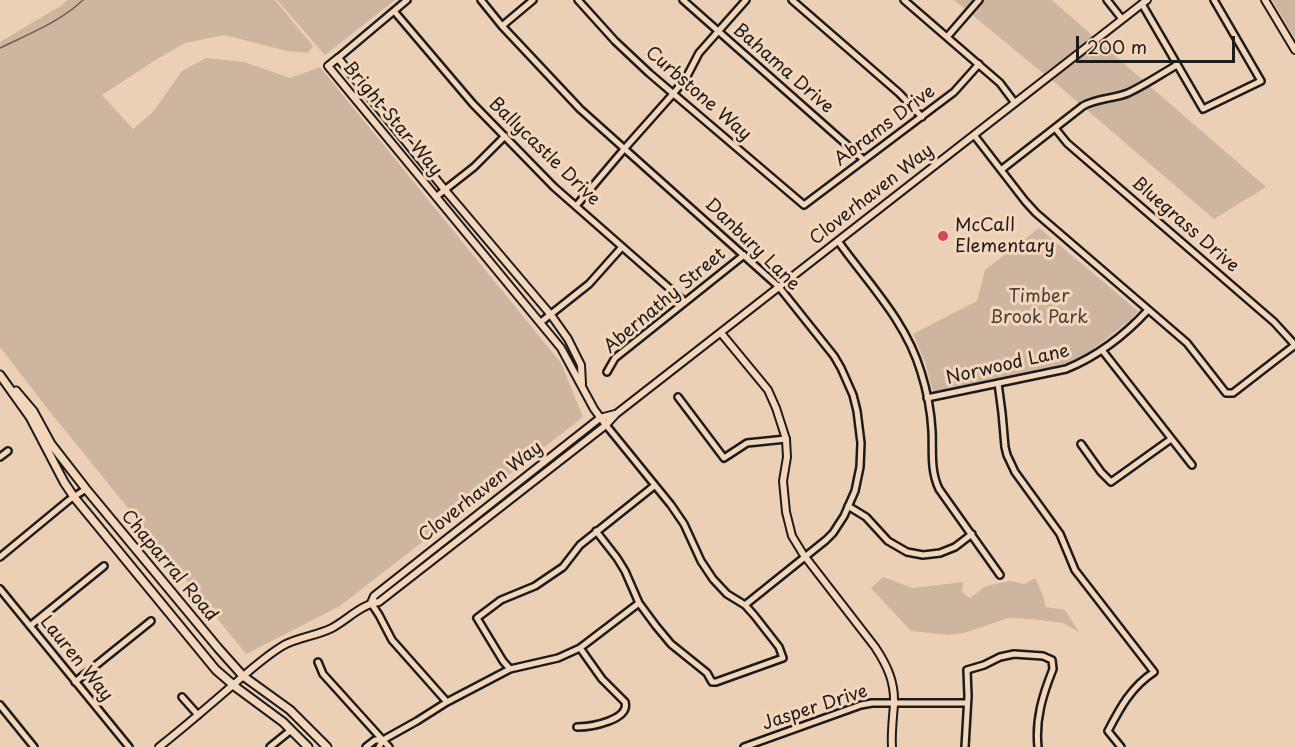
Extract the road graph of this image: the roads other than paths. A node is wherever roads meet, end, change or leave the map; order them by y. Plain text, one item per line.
1 (407, 0) edge
2 (481, 0) edge
3 (533, 0) edge
4 (578, 0) edge
5 (683, 0) edge
6 (746, 0) edge
7 (792, 0) edge
8 (904, 0) edge
9 (980, 0) edge
10 (1107, 0) edge
11 (1214, 0) edge
12 (1265, 0) edge
13 (1144, 2) edge
14 (394, 11) junction
15 (1122, 20) junction
16 (502, 26) junction
17 (718, 32) junction
18 (947, 37) junction
19 (1295, 50) edge
20 (338, 58) junction
21 (979, 64) junction
22 (1177, 65) junction
23 (673, 94) junction
24 (1015, 103) junction
25 (922, 117) junction
26 (1055, 128) junction
27 (974, 135) junction
28 (505, 136) junction
29 (625, 148) junction
30 (864, 160) junction
31 (1001, 170) junction
32 (445, 190) junction
33 (437, 196) junction
34 (804, 205) joint
35 (576, 206) junction
36 (838, 241) junction
37 (622, 247) junction
38 (744, 255) junction
39 (778, 287) junction
40 (685, 302) junction
41 (1148, 310) junction
42 (550, 315) junction
43 (541, 322) junction
44 (721, 333) junction
45 (1295, 345) edge
46 (1102, 350) junction
47 (608, 372) dead end
48 (0, 375) edge
49 (998, 383) junction
50 (582, 384) junction
51 (9, 386) junction
52 (678, 397) dead end
53 (927, 399) junction
54 (616, 414) junction
55 (600, 417) junction
56 (606, 425) junction
57 (786, 439) junction
58 (1171, 439) junction
59 (1081, 444) dead end
60 (8, 451) dead end
61 (0, 457) edge
62 (1192, 465) dead end
63 (654, 486) junction
64 (86, 489) junction
65 (74, 497) junction
66 (848, 506) junction
67 (596, 531) junction
68 (972, 534) junction
69 (804, 556) junction
70 (0, 557) edge
71 (104, 566) dead end
72 (1000, 575) dead end
73 (0, 589) edge
74 (371, 603) junction
75 (639, 603) junction
76 (745, 605) junction
77 (151, 621) dead end
78 (30, 626) junction
79 (580, 648) junction
80 (318, 662) dead end
81 (510, 669) junction
82 (243, 676) junction
83 (75, 682) junction
84 (233, 685) junction
85 (182, 697) dead end
86 (447, 702) junction
87 (894, 703) junction
88 (968, 704) junction
89 (0, 705) edge
90 (198, 715) junction
91 (578, 727) dead end
92 (291, 730) junction
93 (383, 741) junction
94 (34, 747) edge
95 (129, 747) edge
96 (159, 747) edge
97 (270, 747) edge
98 (308, 747) edge
99 (327, 747) edge
100 (366, 747) edge
101 (379, 747) edge
102 (389, 747) edge
103 (744, 747) edge
104 (892, 747) edge
105 (965, 747) edge
106 (1038, 747) edge
107 (1121, 747) edge

1 - 14 street
2 - 16 street, Danbury Lane
3 - 16 street
4 - 23 street, Curbstone Way
5 - 17 street, Bahama Drive
6 - 17 street
7 - 25 street
8 - 18 street
9 - 18 street
10 - 15 street
11 - 22 street
12 - 19 street
13 - 15 street, Cloverhaven Way
13 - 22 street
14 - 20 street
14 - 28 street, Ballycastle Drive
15 - 24 street, Cloverhaven Way
16 - 29 street, Danbury Lane
17 - 23 street
17 - 30 street, Bahama Drive
18 - 21 street
20 - 32 street, Bright Star Way
20 - 33 street, Bright Star Way
21 - 24 street
21 - 25 street, Abrams Drive
22 - 26 street
23 - 29 street
23 - 34 street, Curbstone Way
24 - 27 street, Cloverhaven Way
25 - 30 street, Abrams Drive
26 - 31 street
26 - 45 street, Bluegrass Drive
27 - 31 street
27 - 36 street, Cloverhaven Way
28 - 32 street
28 - 35 street, Ballycastle Drive
29 - 35 street
29 - 38 street, Danbury Lane
30 - 34 street, Abrams Drive
31 - 41 street
32 - 33 street
32 - 42 street, Bright Star Way
33 - 43 street, Bright Star Way
35 - 37 street, Ballycastle Drive
36 - 39 street, Cloverhaven Way
36 - 53 street
37 - 40 street, Ballycastle Drive
37 - 42 street
38 - 39 street, Danbury Lane
38 - 40 street, Abernathy Street
39 - 44 street, Cloverhaven Way
39 - 66 street, Danbury Lane
40 - 47 street, Abernathy Street
41 - 45 street
41 - 46 street, Norwood Lane
42 - 43 street
42 - 50 street, Bright Star Way
43 - 50 street, Bright Star Way
44 - 54 street, Cloverhaven Way
44 - 57 street
46 - 49 street, Norwood Lane
46 - 58 street
48 - 51 main road, Chaparral Road
49 - 53 street, Norwood Lane
49 - 107 street
50 - 55 street, Bright Star Way
51 - 64 main road, Chaparral Road
51 - 65 main road, Chaparral Road
52 - 57 street
53 - 68 street
54 - 55 street, Cloverhaven Way
54 - 56 street, Cloverhaven Way
55 - 56 street, Bright Star Way
55 - 74 street, Cloverhaven Way
56 - 63 street, Bright Star Way
56 - 74 street, Cloverhaven Way
57 - 69 street
58 - 59 street
58 - 62 street
60 - 61 street
63 - 67 street
63 - 76 street, Bright Star Way
64 - 65 street
64 - 82 main road, Chaparral Road
65 - 70 street
65 - 84 main road, Chaparral Road
66 - 68 street
66 - 69 street, Danbury Lane
67 - 75 street
67 - 81 street
68 - 72 street
69 - 76 street, Danbury Lane
69 - 87 street
71 - 78 street
73 - 78 street, Lauren Way
74 - 82 street, Cloverhaven Way
74 - 86 street
75 - 76 street, Bright Star Way
75 - 79 street
77 - 83 street
78 - 83 street, Lauren Way
79 - 81 street
79 - 91 street
80 - 93 street
81 - 86 street
82 - 84 street, Cloverhaven Way
82 - 99 main road, Chaparral Road
83 - 95 street, Lauren Way
84 - 90 street, Cloverhaven Way
84 - 92 main road, Chaparral Road
85 - 90 street
86 - 93 street
87 - 88 street, Jasper Drive
87 - 103 street, Jasper Drive
87 - 104 street
88 - 105 street
88 - 106 street
89 - 94 street
90 - 96 street, Cloverhaven Way
92 - 97 street
92 - 98 main road, Chaparral Road
93 - 100 street
93 - 101 street
93 - 102 street

